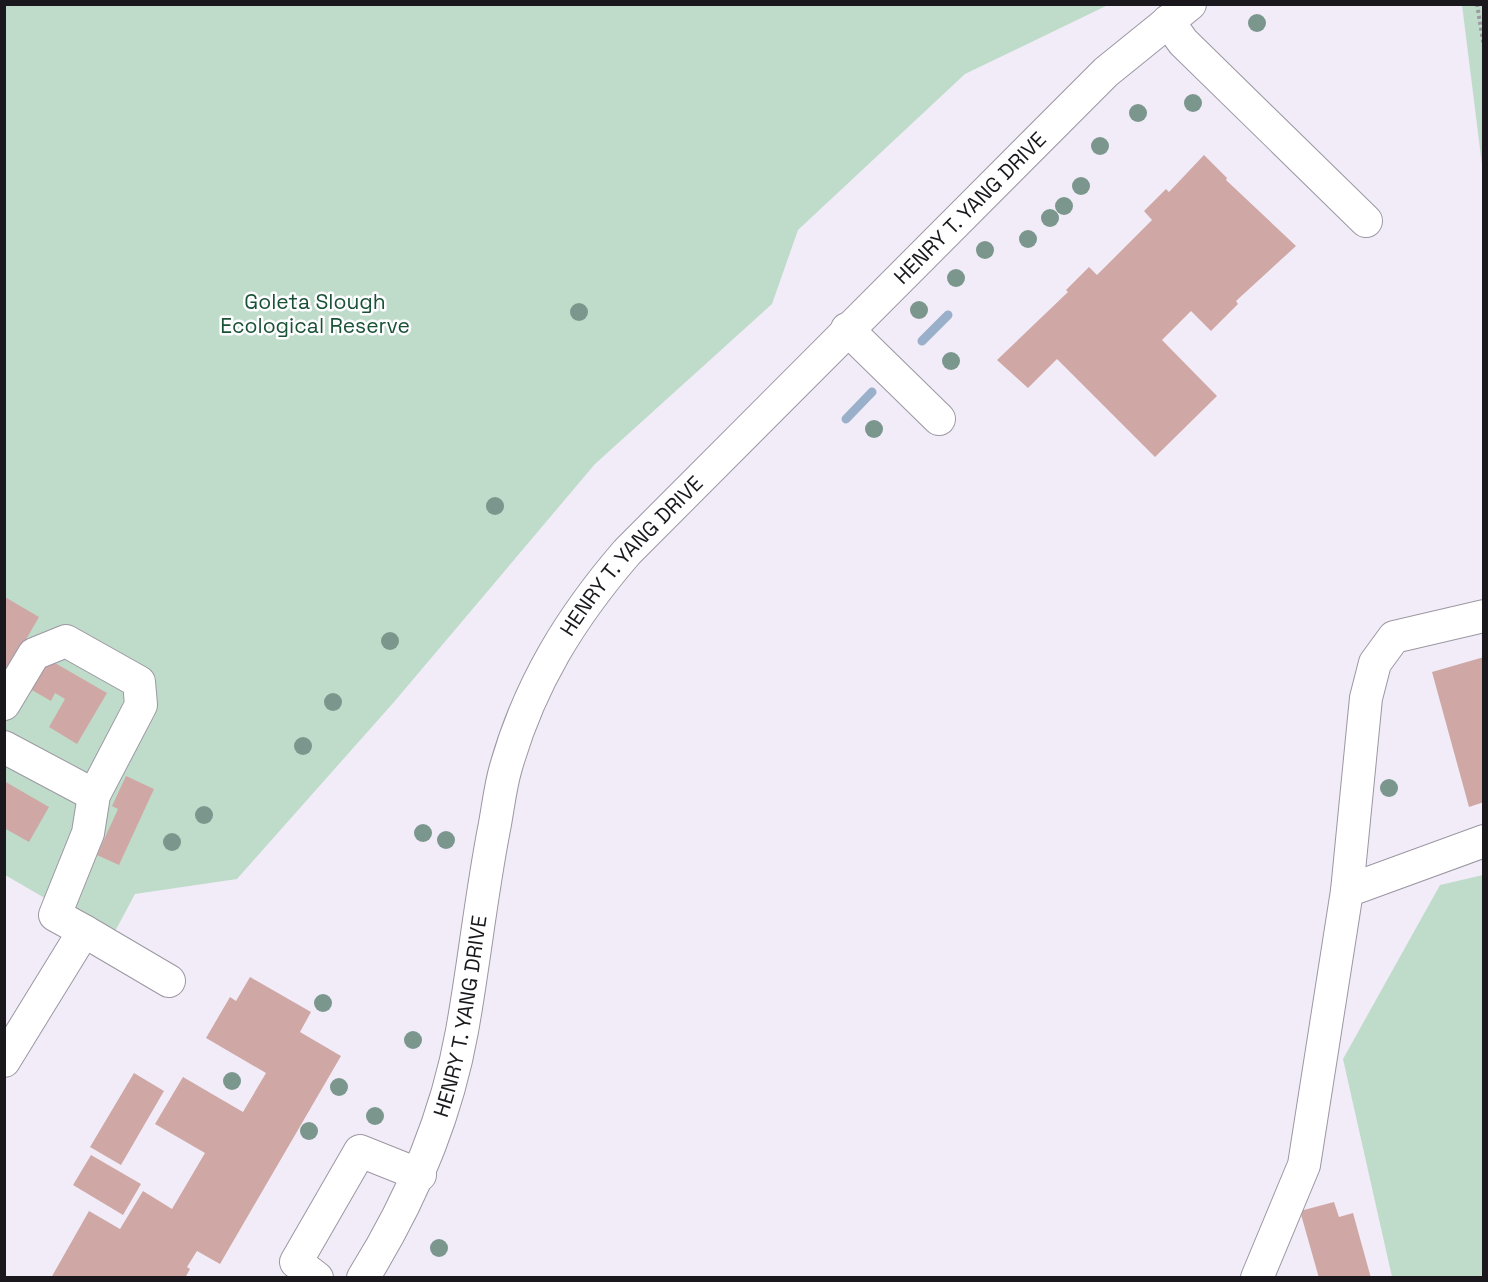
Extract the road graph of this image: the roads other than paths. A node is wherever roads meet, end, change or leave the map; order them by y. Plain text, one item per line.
1 (1179, 13) edge
2 (1366, 221) dead end
3 (847, 329) junction
4 (939, 419) dead end
5 (1484, 616) edge
6 (4, 704) edge
7 (4, 747) edge
8 (94, 795) junction
9 (1484, 841) edge
10 (1347, 891) junction
11 (84, 931) junction
12 (169, 981) dead end
13 (4, 1061) edge
14 (420, 1175) junction
15 (317, 1278) edge
16 (363, 1278) edge
17 (1257, 1278) edge

1 - 2 street
1 - 3 street, HENRY T. YANG DRIVE
3 - 4 street
3 - 14 street, HENRY T. YANG DRIVE
5 - 10 street
6 - 8 street
7 - 8 street
8 - 11 street
9 - 10 street
10 - 17 street
11 - 12 street
11 - 13 street
14 - 15 street
14 - 16 street, HENRY T. YANG DRIVE

